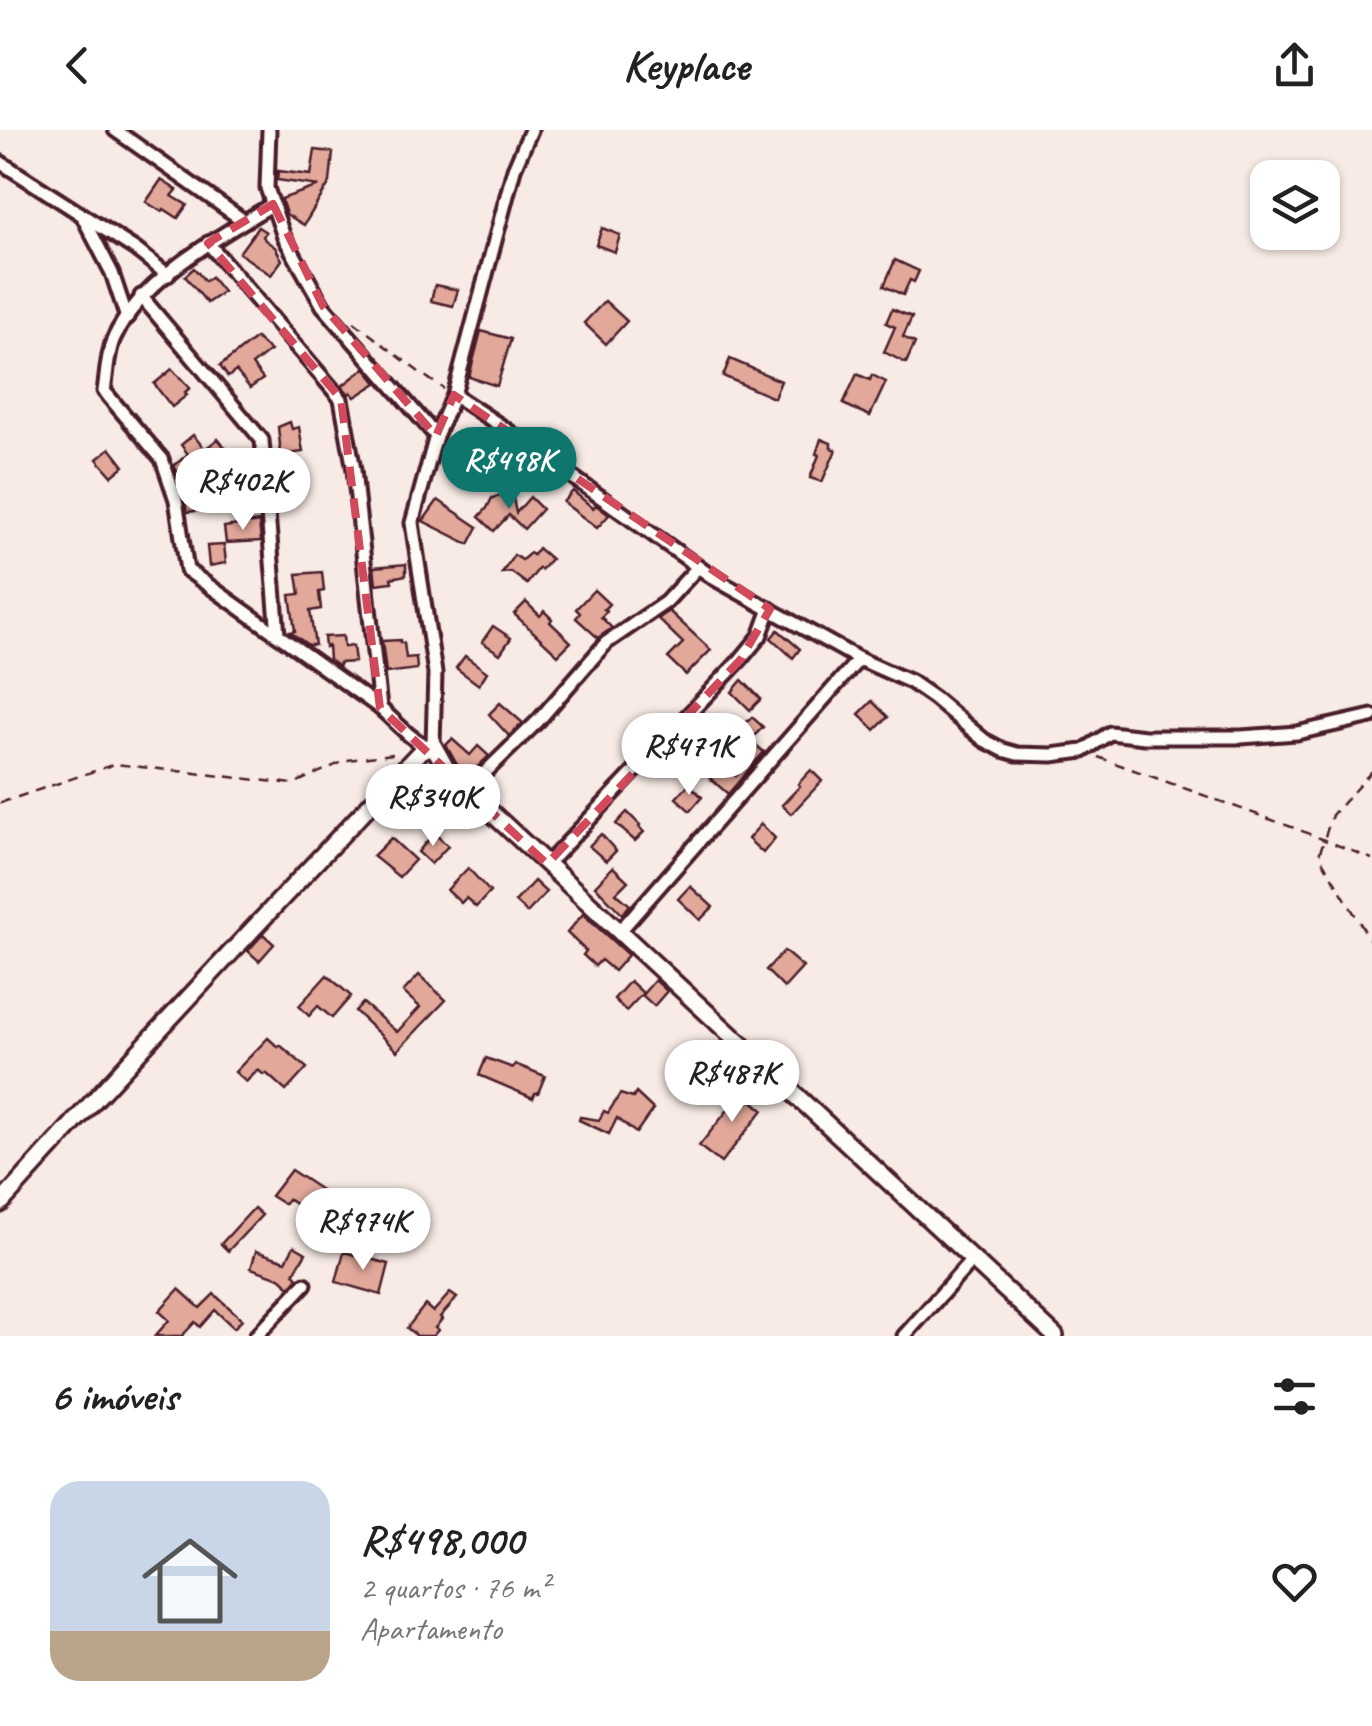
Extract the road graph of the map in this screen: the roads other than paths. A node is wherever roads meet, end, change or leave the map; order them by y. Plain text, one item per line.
1 (114, 130) edge
2 (269, 130) edge
3 (531, 130) edge
4 (0, 162) edge
5 (273, 204) junction
6 (82, 215) junction
7 (244, 221) junction
8 (208, 243) junction
9 (168, 275) junction
10 (141, 296) junction
11 (127, 318) junction
12 (454, 395) junction
13 (436, 436) junction
14 (698, 567) junction
15 (770, 609) junction
16 (278, 635) junction
17 (859, 659) junction
18 (380, 708) junction
19 (1372, 716) edge
20 (427, 748) junction
21 (467, 790) junction
22 (547, 864) junction
23 (619, 932) junction
24 (0, 1204) edge
25 (972, 1260) junction
26 (305, 1284) dead end
27 (256, 1336) edge
28 (904, 1336) edge
29 (1055, 1336) edge

1 - 7 street
2 - 5 street
3 - 12 street
4 - 6 street
5 - 7 street
5 - 13 street
6 - 9 street
6 - 11 street
7 - 8 street
8 - 9 street
8 - 18 street
9 - 10 street
10 - 11 street
10 - 16 street
11 - 16 street
12 - 13 street
12 - 14 street
13 - 20 street
14 - 15 street
14 - 21 street
15 - 17 street
15 - 22 street
16 - 18 street
17 - 19 street
17 - 23 street
18 - 20 street
20 - 21 street
20 - 24 street
21 - 22 street
22 - 23 street
23 - 25 street
25 - 28 street
25 - 29 street
26 - 27 street

